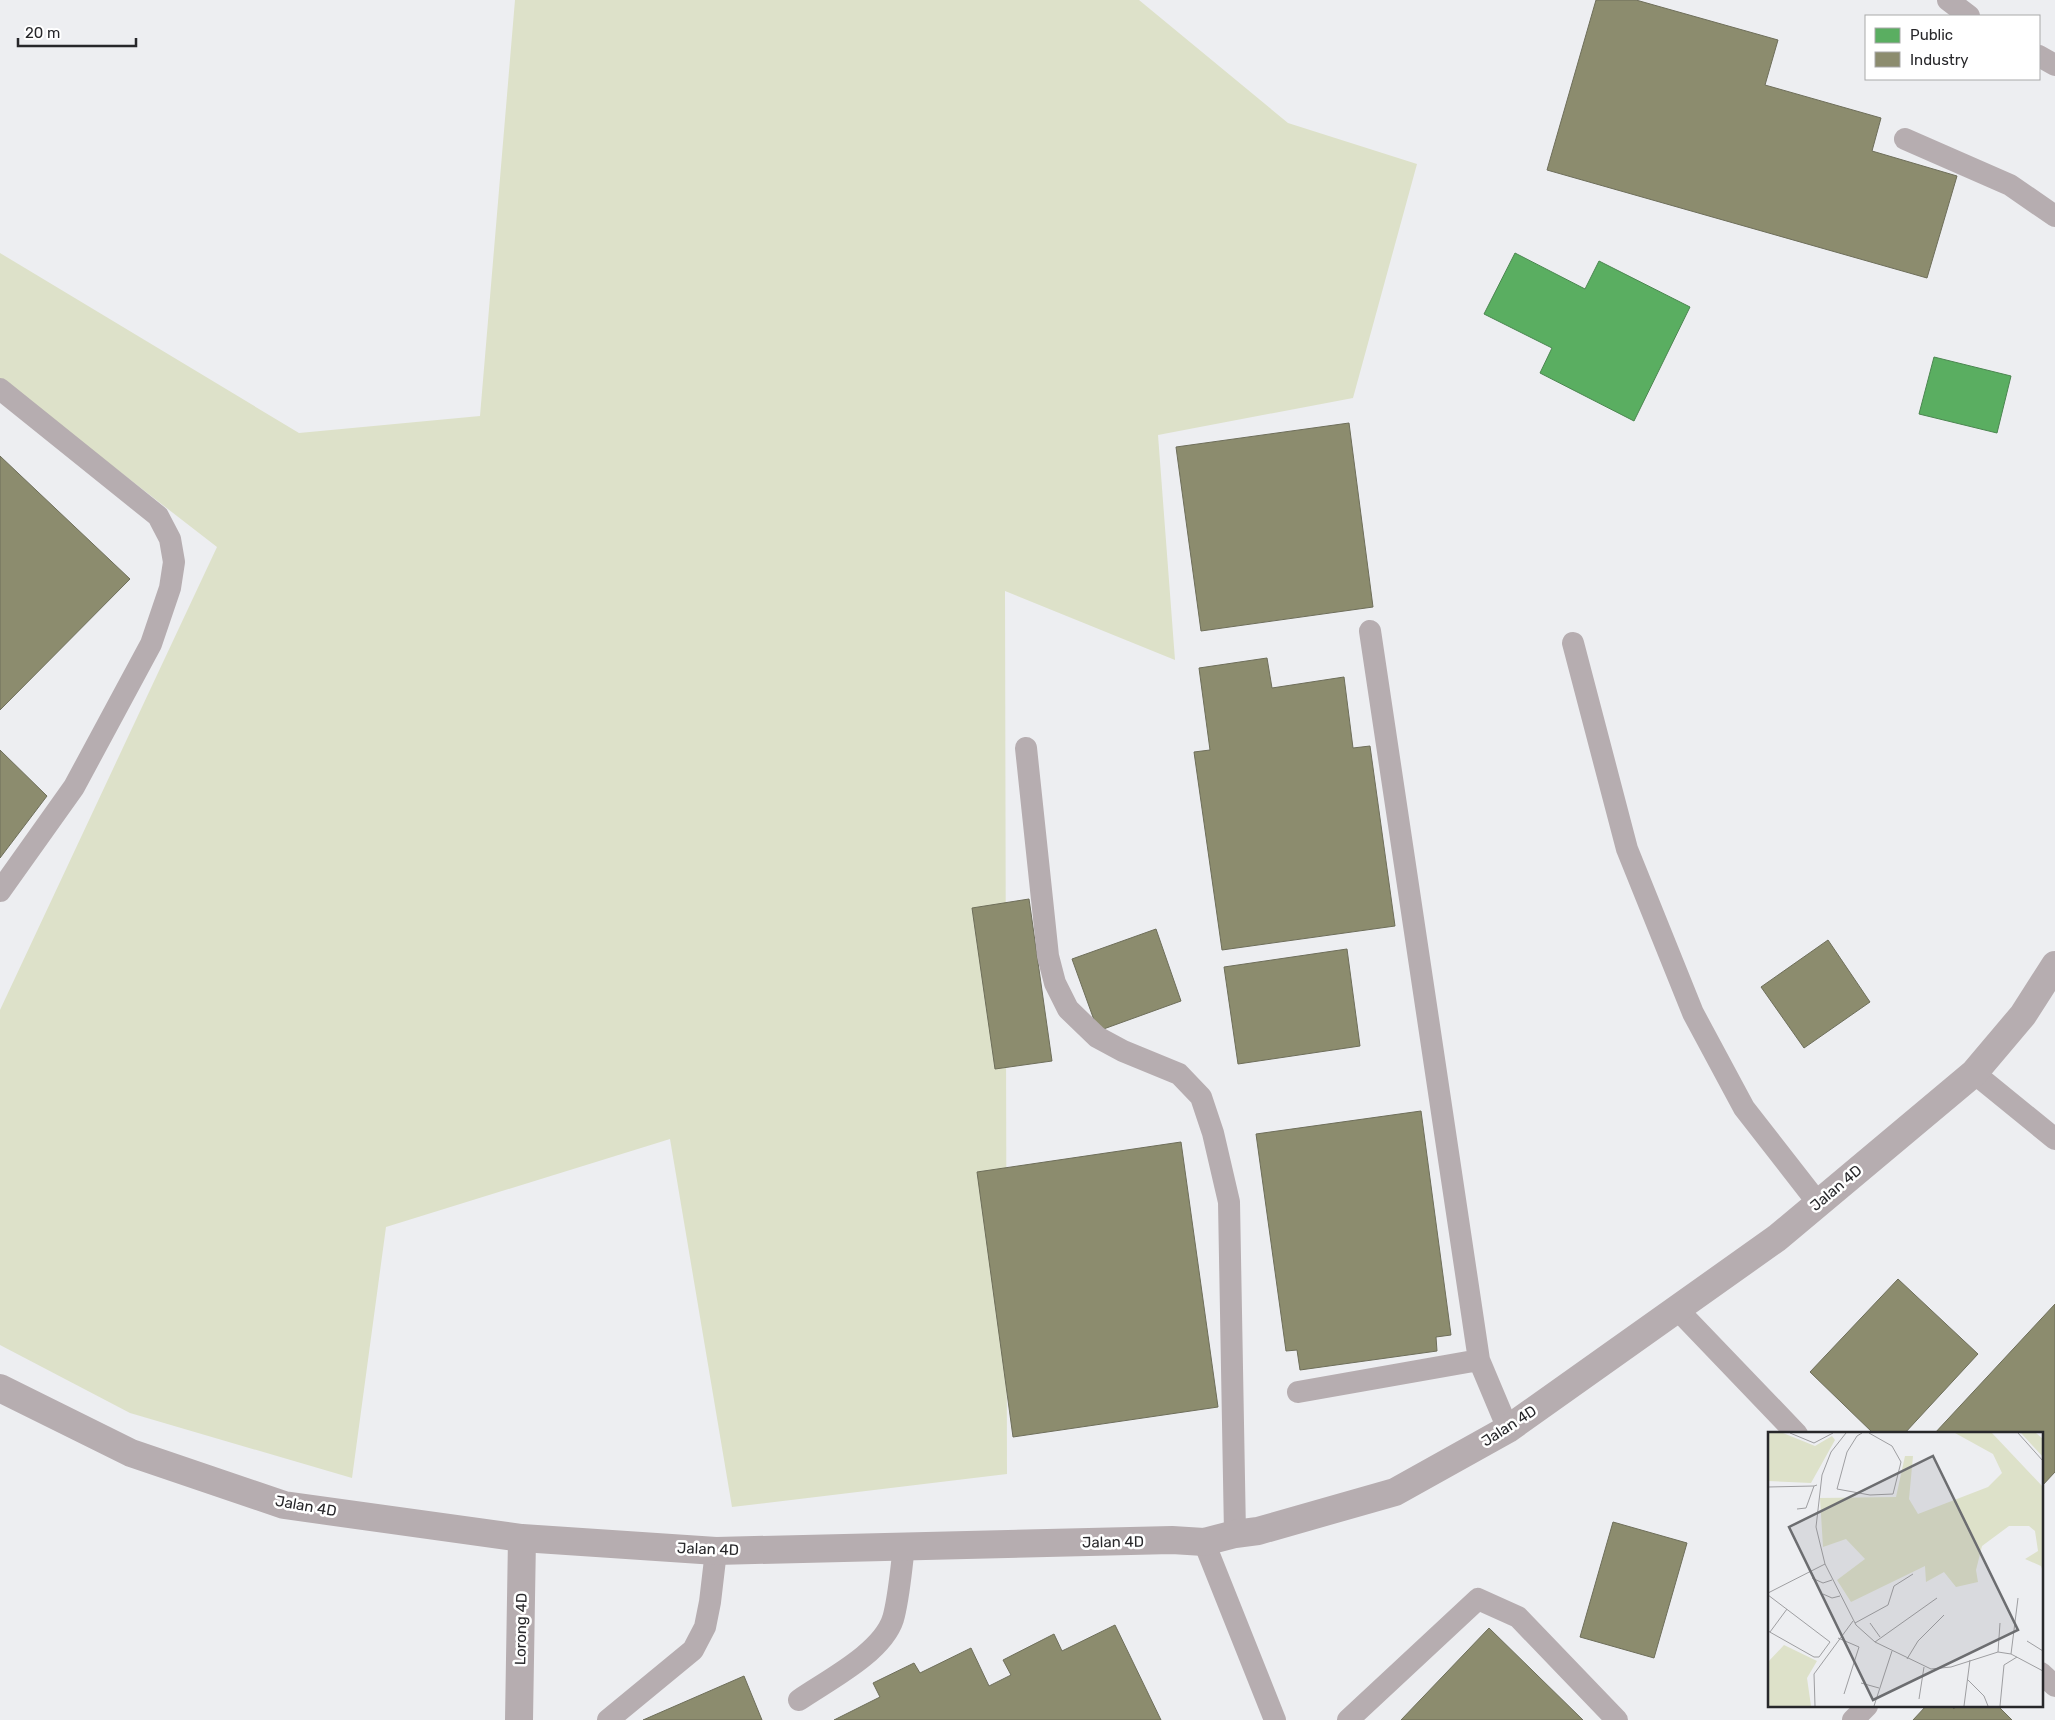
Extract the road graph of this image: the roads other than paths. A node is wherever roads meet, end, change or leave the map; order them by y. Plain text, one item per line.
1 (1948, 0) edge
2 (1968, 15) edge
3 (2040, 57) edge
4 (2055, 65) edge
5 (1905, 139) dead end
6 (2055, 216) edge
7 (0, 389) edge
8 (1370, 630) dead end
9 (1573, 643) dead end
10 (1026, 748) dead end
11 (0, 891) edge
12 (2055, 965) edge
13 (1974, 1073) junction
14 (2055, 1139) edge
15 (1818, 1203) junction
16 (1677, 1308) junction
17 (1479, 1360) junction
18 (0, 1388) edge
19 (1298, 1392) dead end
20 (1508, 1428) junction
21 (1795, 1432) edge
22 (1235, 1534) junction
23 (522, 1538) junction
24 (1204, 1542) junction
25 (904, 1547) junction
26 (716, 1551) junction
27 (2042, 1674) edge
28 (2055, 1686) edge
29 (799, 1700) dead end
30 (1865, 1708) edge
31 (519, 1720) edge
32 (608, 1720) edge
33 (1275, 1720) edge
34 (1348, 1720) edge
35 (1617, 1720) edge
36 (1853, 1720) edge

1 - 2 lane
3 - 4 lane
5 - 6 lane
7 - 11 lane
8 - 17 lane
9 - 15 lane
10 - 22 lane
12 - 13 street, Jalan 4D
13 - 14 lane
13 - 15 street, Jalan 4D
15 - 16 street, Jalan 4D
16 - 20 street, Jalan 4D
16 - 21 lane
17 - 19 lane
17 - 20 lane
18 - 23 street, Jalan 4D
20 - 22 street, Jalan 4D
22 - 24 street, Jalan 4D
23 - 26 street, Jalan 4D
23 - 31 street, Lorong 4D
24 - 25 street, Jalan 4D
24 - 33 lane
25 - 26 street, Jalan 4D
25 - 29 lane
26 - 32 lane
27 - 28 lane
30 - 36 lane
34 - 35 lane

